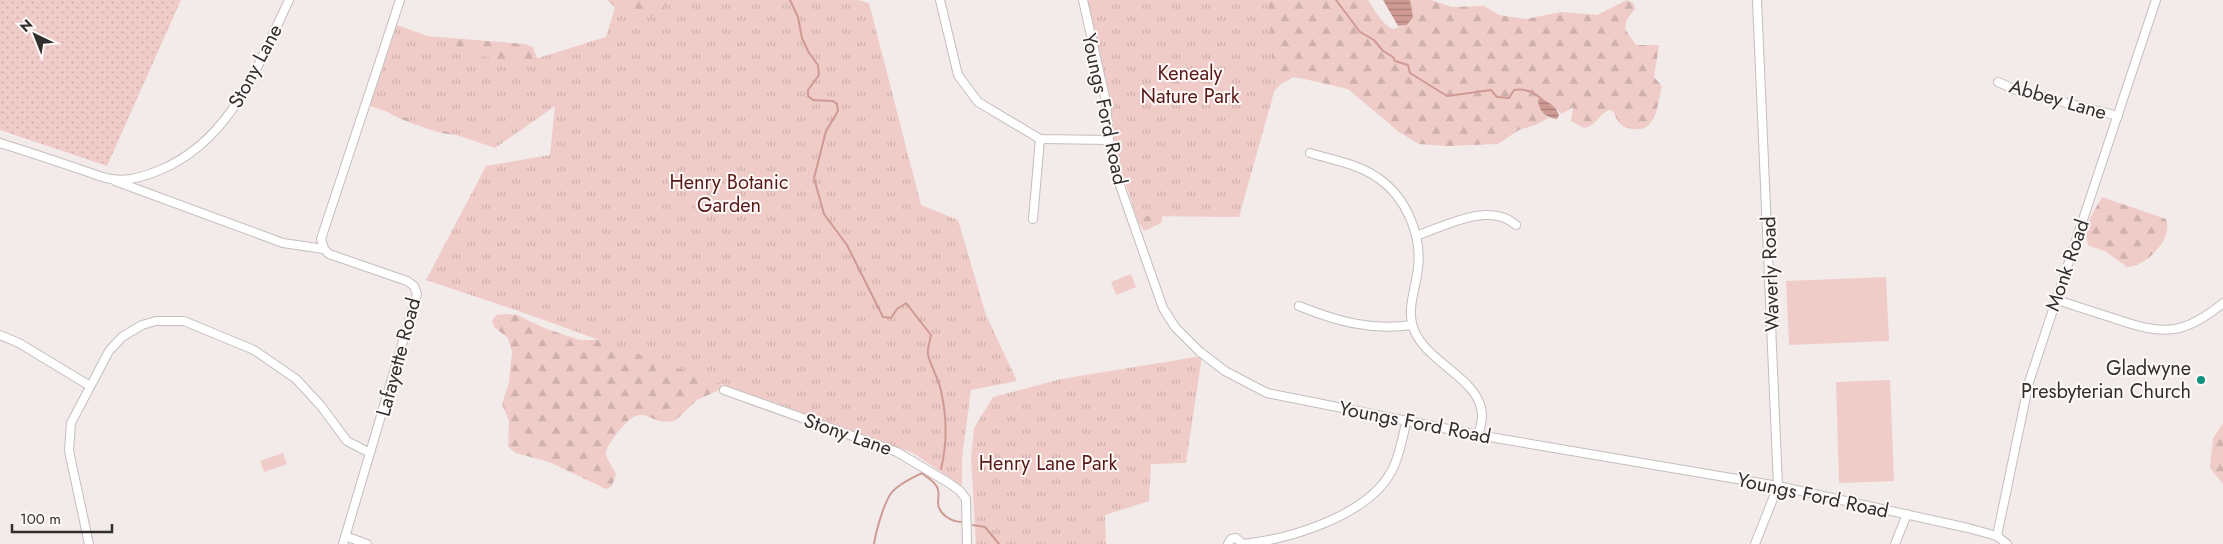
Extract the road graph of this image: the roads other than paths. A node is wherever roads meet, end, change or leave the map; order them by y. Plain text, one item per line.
1 (289, 0) edge
2 (400, 0) edge
3 (940, 0) edge
4 (1083, 0) edge
5 (1757, 0) edge
6 (2156, 0) edge
7 (1998, 82) dead end
8 (2118, 116) junction
9 (1040, 139) junction
10 (1109, 140) junction
11 (0, 143) edge
12 (1310, 154) dead end
13 (112, 180) junction
14 (1033, 219) dead end
15 (1516, 225) dead end
16 (1416, 236) junction
17 (324, 249) junction
18 (2056, 300) junction
19 (2223, 303) edge
20 (1299, 306) dead end
21 (1412, 325) junction
22 (0, 335) edge
23 (90, 386) junction
24 (724, 390) dead end
25 (1407, 420) junction
26 (1478, 435) junction
27 (370, 453) junction
28 (1778, 486) junction
29 (1907, 514) junction
30 (1997, 536) junction
31 (344, 540) edge
32 (89, 544) edge
33 (367, 544) edge
34 (967, 544) edge
35 (1228, 544) edge
36 (1243, 544) edge
37 (1755, 544) edge
38 (1895, 544) edge
39 (2007, 544) edge

1 - 13 street, Stony Lane
2 - 17 street
3 - 9 street
4 - 10 street, Youngs Ford Road
5 - 28 street, Waverly Road
6 - 8 street, Monk Road
7 - 8 street, Abbey Lane
8 - 18 street, Monk Road
9 - 10 street
9 - 14 street
10 - 25 street, Youngs Ford Road
11 - 13 street, Stony Lane
12 - 16 street
13 - 17 street, Stony Lane
15 - 16 street
16 - 21 street
17 - 27 street, Lafayette Road
18 - 19 street
18 - 30 street, Monk Road
20 - 21 street
21 - 26 street
22 - 23 street
23 - 27 street
23 - 32 street
24 - 34 street, Stony Lane
25 - 26 street, Youngs Ford Road
25 - 36 street
26 - 28 street, Youngs Ford Road
27 - 31 street, Lafayette Road
28 - 29 street, Youngs Ford Road
28 - 37 street, Waverly Road
29 - 30 street, Youngs Ford Road
29 - 38 street
30 - 39 street, Youngs Ford Road
31 - 33 street
35 - 36 street

